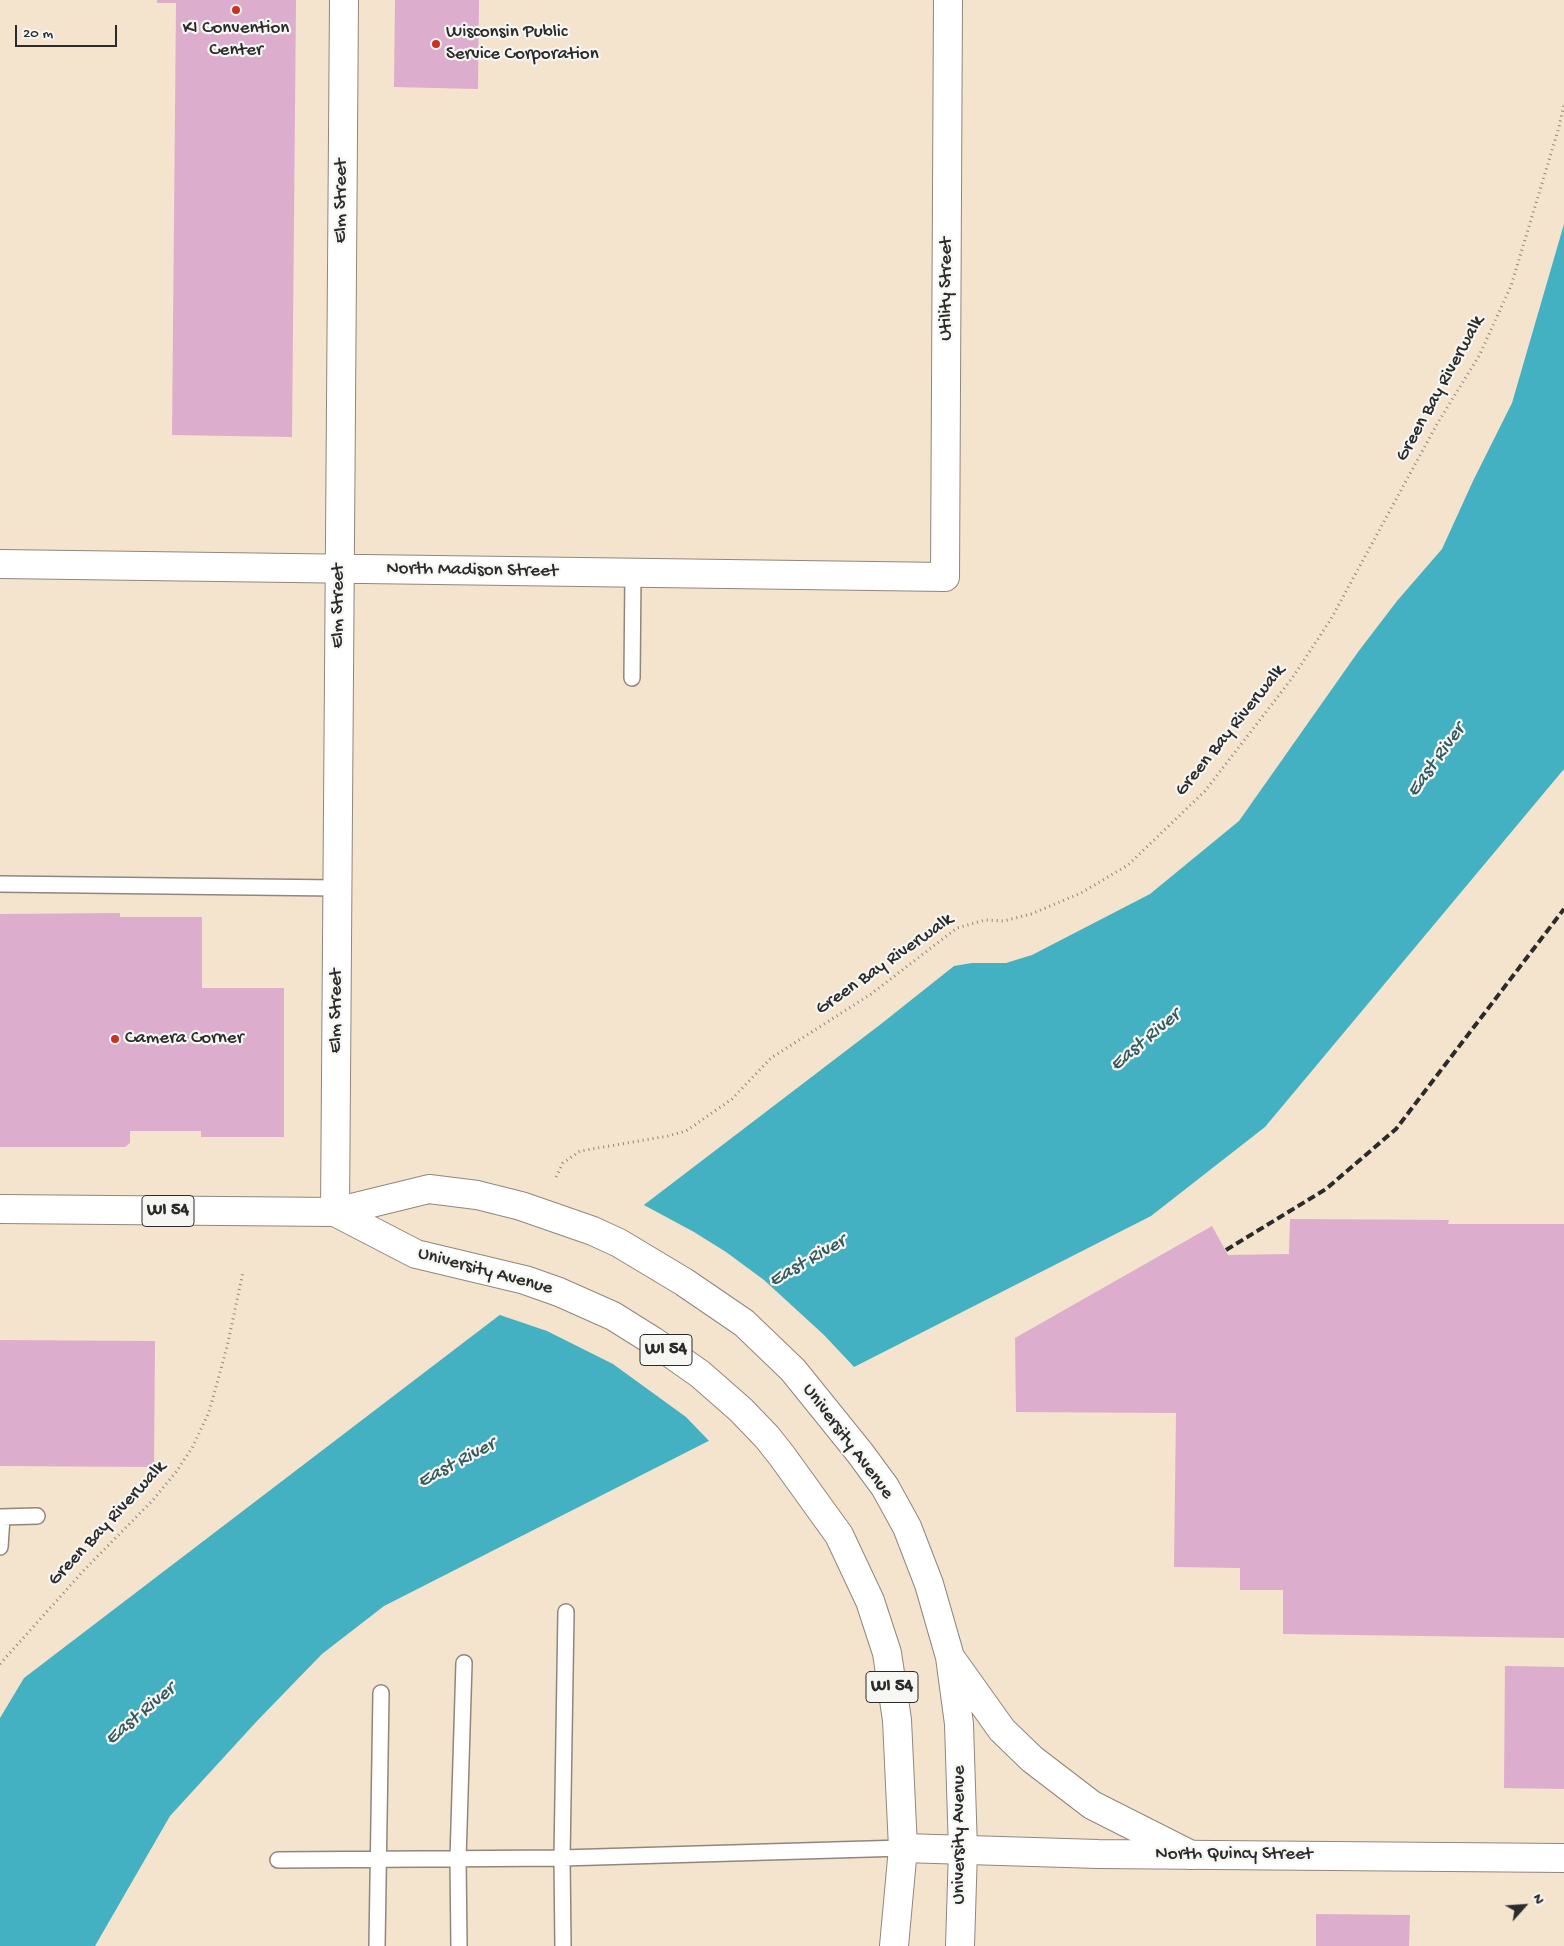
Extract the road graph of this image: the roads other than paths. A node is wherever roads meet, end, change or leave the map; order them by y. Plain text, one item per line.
1 (344, 0) edge
2 (948, 0) edge
3 (0, 564) edge
4 (339, 569) junction
5 (633, 573) junction
6 (945, 577) joint
7 (632, 678) dead end
8 (0, 884) edge
9 (337, 888) junction
10 (0, 1209) edge
11 (335, 1212) junction
12 (37, 1516) dead end
13 (1, 1517) edge
14 (0, 1547) edge
15 (566, 1612) dead end
16 (950, 1657) junction
17 (464, 1663) dead end
18 (381, 1693) dead end
19 (903, 1848) junction
20 (964, 1850) junction
21 (1191, 1855) junction
22 (562, 1858) junction
23 (1564, 1858) edge
24 (377, 1859) junction
25 (458, 1859) junction
26 (278, 1860) dead end
27 (377, 1946) edge
28 (459, 1946) edge
29 (563, 1946) edge
30 (894, 1946) edge
31 (960, 1946) edge

1 - 4 street, Elm Street
2 - 6 street, Utility Street
3 - 4 street, North Madison Street
4 - 5 street, North Madison Street
4 - 9 street, Elm Street
5 - 6 street, North Madison Street
5 - 7 lane
8 - 9 lane
9 - 11 street, Elm Street
10 - 11 street, WI 54
11 - 16 street, University Avenue / WI 54
11 - 19 street, University Avenue / WI 54
12 - 13 lane
13 - 14 lane
15 - 22 lane
16 - 20 street, University Avenue / WI 54
16 - 21 street
17 - 25 lane
18 - 24 lane
19 - 20 street, North Quincy Street
19 - 22 lane
19 - 30 street, University Avenue / WI 54
20 - 21 street, North Quincy Street
20 - 31 street, University Avenue / WI 54
21 - 23 street, North Quincy Street
22 - 25 lane
22 - 29 lane
24 - 25 lane
24 - 26 lane
24 - 27 lane
25 - 28 lane

